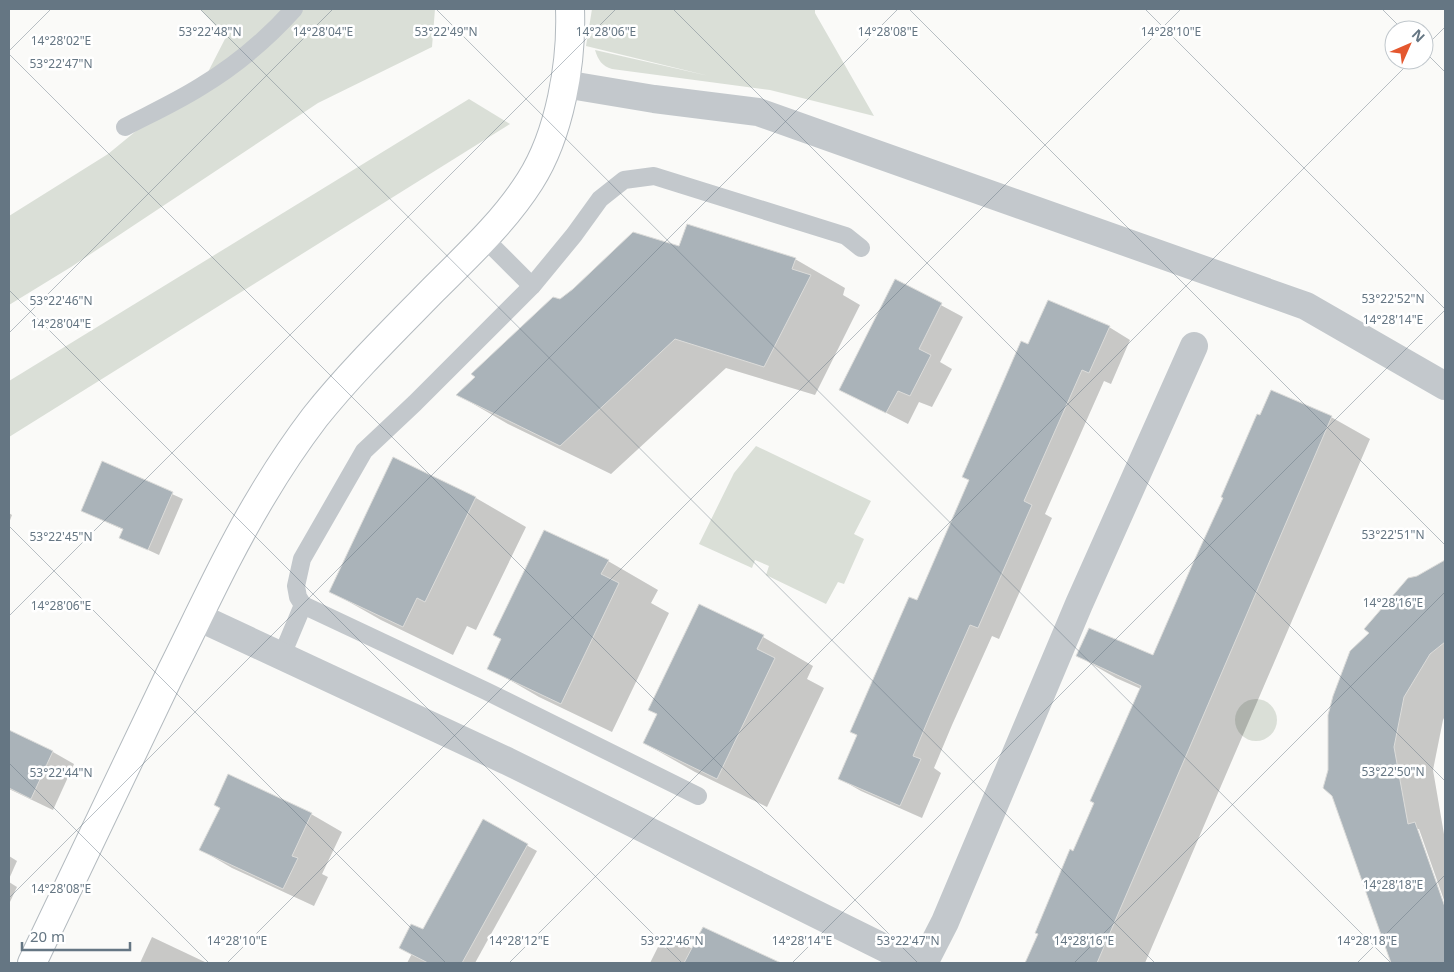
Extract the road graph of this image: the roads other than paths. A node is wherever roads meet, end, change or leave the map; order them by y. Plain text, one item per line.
1 (294, 9) edge
2 (570, 9) edge
3 (564, 84) junction
4 (125, 127) dead end
5 (484, 238) junction
6 (861, 248) dead end
7 (532, 286) junction
8 (1194, 346) dead end
9 (1445, 386) edge
10 (303, 605) junction
11 (198, 617) junction
12 (282, 656) junction
13 (698, 796) dead end
14 (32, 963) edge
15 (915, 963) edge
16 (924, 963) edge

1 - 4 lane
2 - 3 street
3 - 5 street
3 - 9 street
5 - 7 lane
5 - 11 street
6 - 7 lane
7 - 10 lane
8 - 16 street
10 - 12 lane
10 - 13 lane
11 - 12 street
11 - 14 street
12 - 15 street

